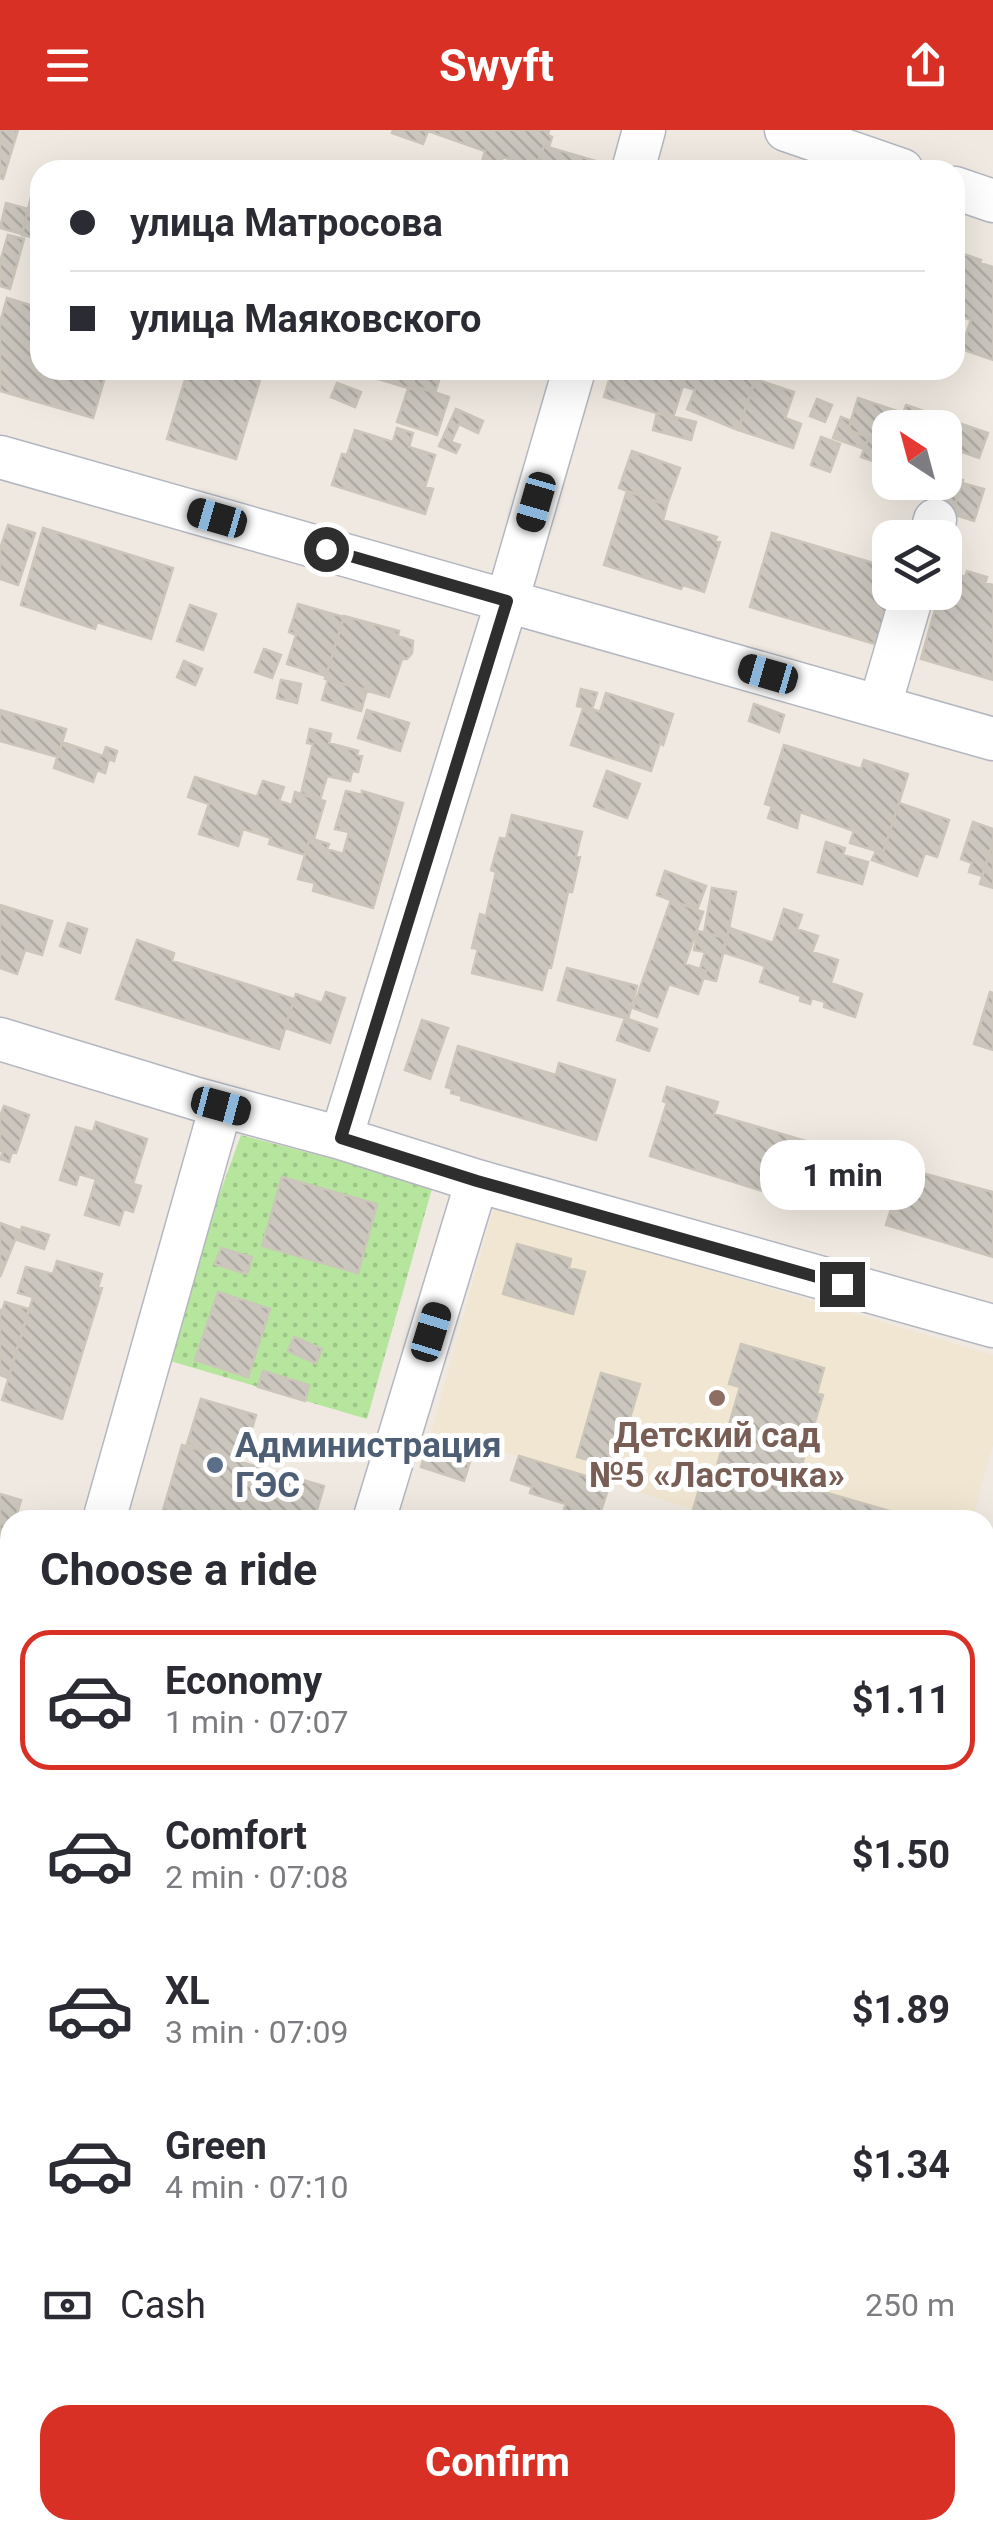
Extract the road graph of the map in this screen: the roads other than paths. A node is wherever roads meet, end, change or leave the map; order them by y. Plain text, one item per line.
1 (644, 130) edge
2 (786, 130) edge
3 (636, 160) edge
4 (873, 160) edge
5 (965, 191) edge
6 (993, 201) edge
7 (571, 380) edge
8 (0, 457) edge
9 (507, 601) junction
10 (908, 610) edge
11 (880, 706) junction
12 (993, 739) edge
13 (0, 1039) edge
14 (221, 1106) junction
15 (341, 1138) junction
16 (477, 1181) junction
17 (993, 1326) edge
18 (107, 1510) edge
19 (377, 1510) edge

1 - 3 street
2 - 4 street
5 - 6 street
7 - 9 street
8 - 9 street
9 - 11 street
9 - 15 street
10 - 11 street
11 - 12 street
13 - 14 street
14 - 15 street
14 - 18 street
15 - 16 street
16 - 17 street
16 - 19 street

